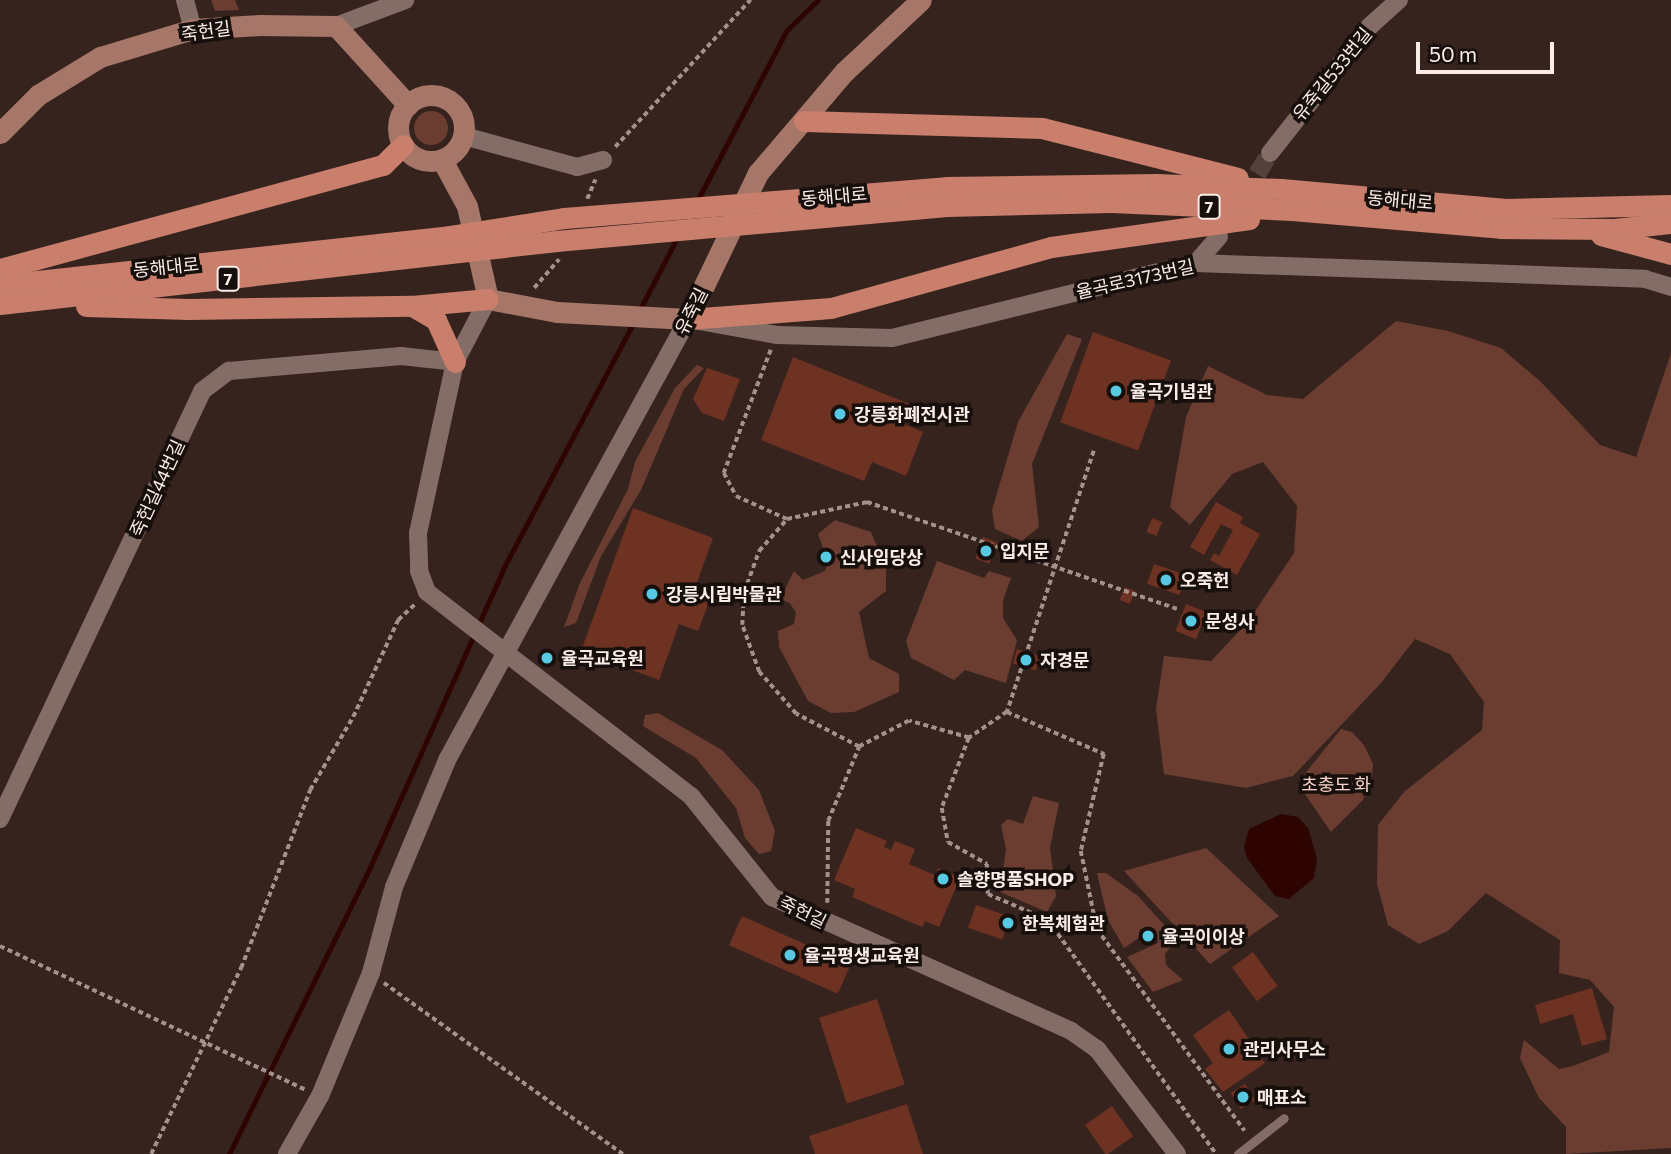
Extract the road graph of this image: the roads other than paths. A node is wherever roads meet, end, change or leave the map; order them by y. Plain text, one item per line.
1 (185, 0) edge
2 (405, 0) edge
3 (921, 0) edge
4 (1399, 0) edge
5 (336, 26) junction
6 (193, 30) junction
7 (408, 104) junction
8 (804, 121) junction
9 (0, 133) edge
10 (464, 136) junction
11 (403, 145) junction
12 (1270, 153) tunnel mouth
13 (442, 160) junction
14 (603, 160) road end
15 (1281, 189) junction
16 (1671, 205) edge
17 (1316, 212) junction
18 (1671, 223) edge
19 (1578, 229) junction
20 (1219, 237) dead end
21 (497, 240) junction
22 (1671, 254) edge
23 (1196, 263) junction
24 (0, 270) edge
25 (1671, 287) edge
26 (3, 297) edge
27 (488, 299) junction
28 (412, 306) junction
29 (688, 320) junction
30 (455, 362) junction
31 (498, 649) junction
32 (0, 819) edge
33 (1284, 1118) dead end
34 (287, 1154) edge
35 (1177, 1154) edge
36 (1238, 1154) edge

1 - 6 street
2 - 5 street
3 - 8 street, 유죽길
4 - 12 street, 유죽길533번길
5 - 6 street, 죽헌길
5 - 7 street
6 - 9 street, 죽헌길
7 - 10 street
7 - 11 street
8 - 15 main road
8 - 29 street, 유죽길
10 - 13 street
10 - 14 street
11 - 13 street
11 - 24 main road
13 - 27 street
15 - 16 main road, 동해대로 / 7
15 - 21 main road, 동해대로 / 7
17 - 19 main road, 동해대로 / 7
17 - 21 main road, 동해대로 / 7
17 - 29 main road
18 - 19 main road, 동해대로 / 7
19 - 22 main road
20 - 23 street
21 - 26 main road, 동해대로 / 7
23 - 25 street, 율곡로3173번길
23 - 29 street, 율곡로3173번길
26 - 28 main road
27 - 28 main road
27 - 29 street
27 - 30 street
28 - 30 main road
29 - 31 street, 유죽길
30 - 31 street, 죽헌길
30 - 32 street, 죽헌길44번길
31 - 34 street, 유죽길
31 - 35 street, 죽헌길
33 - 36 lane

